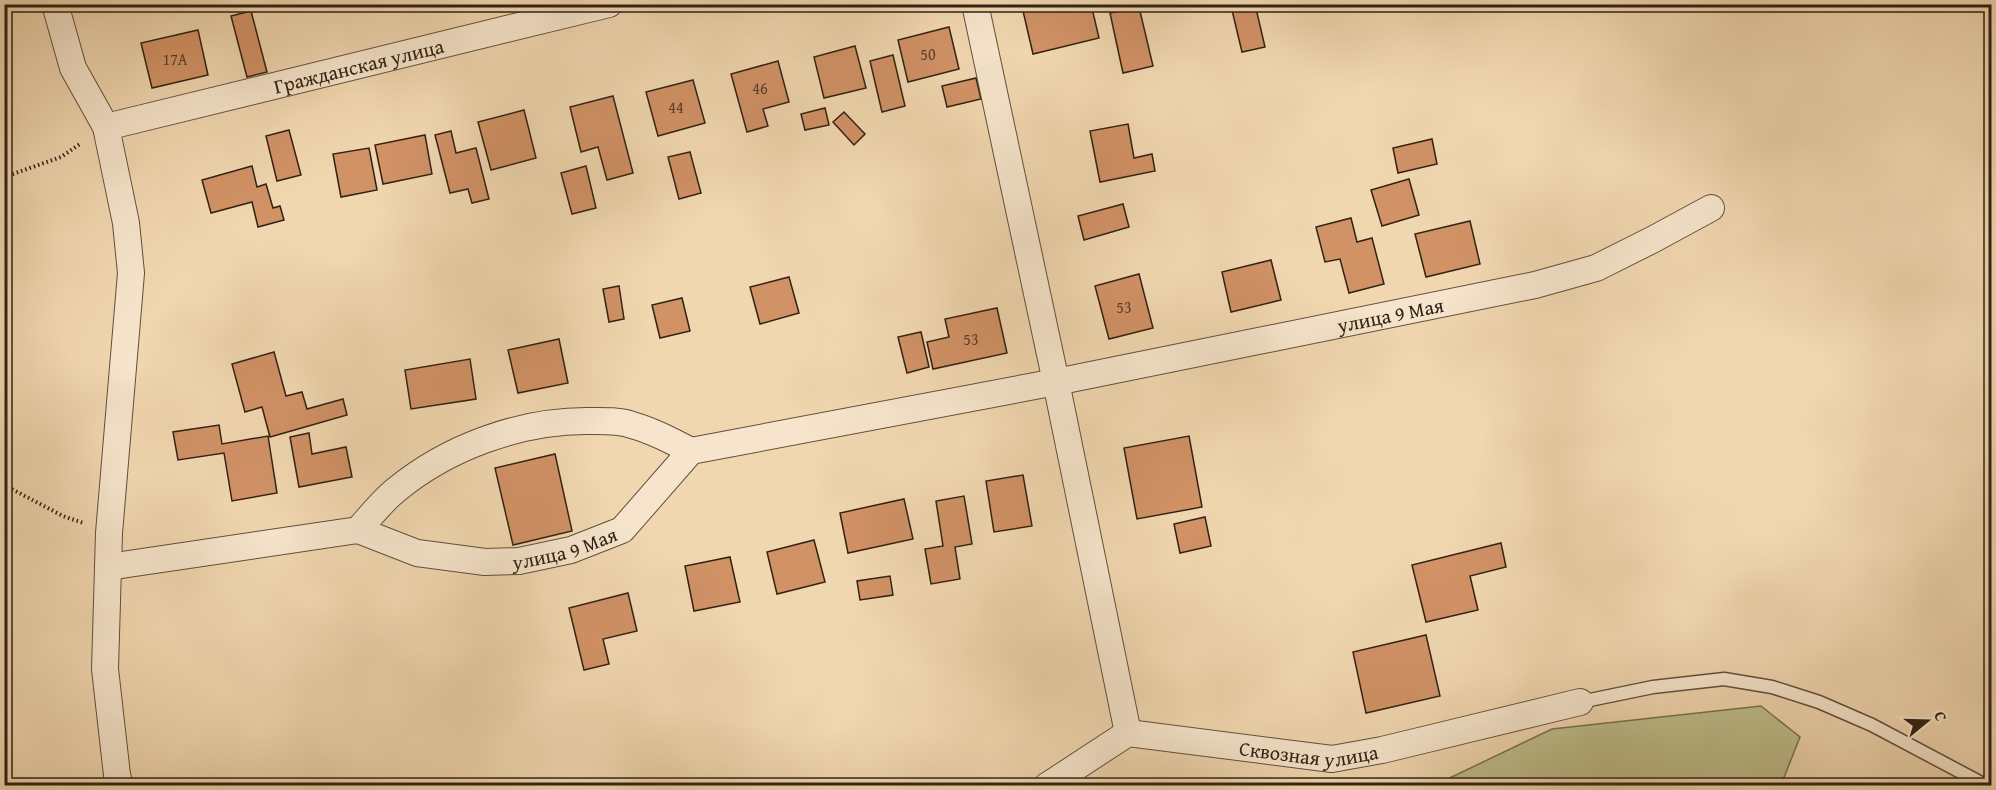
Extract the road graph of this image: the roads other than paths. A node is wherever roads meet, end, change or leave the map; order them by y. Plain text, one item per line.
1 (55, 4) edge
2 (609, 4) edge
3 (975, 4) edge
4 (106, 127) junction
5 (1711, 208) dead end
6 (1056, 382) junction
7 (691, 451) junction
8 (358, 530) junction
9 (108, 567) junction
10 (1580, 702) joint
11 (1128, 733) junction
12 (120, 786) edge
13 (1047, 786) edge
14 (1987, 786) edge

1 - 4 street
2 - 4 street, Гражданская улица
3 - 6 street
4 - 9 street
5 - 6 street, улица 9 Мая
6 - 7 street, улица 9 Мая
6 - 11 street
7 - 8 street
7 - 8 street, улица 9 Мая
8 - 9 street, улица 9 Мая
9 - 12 street
10 - 11 street, Сквозная улица
10 - 14 lane
11 - 13 street

